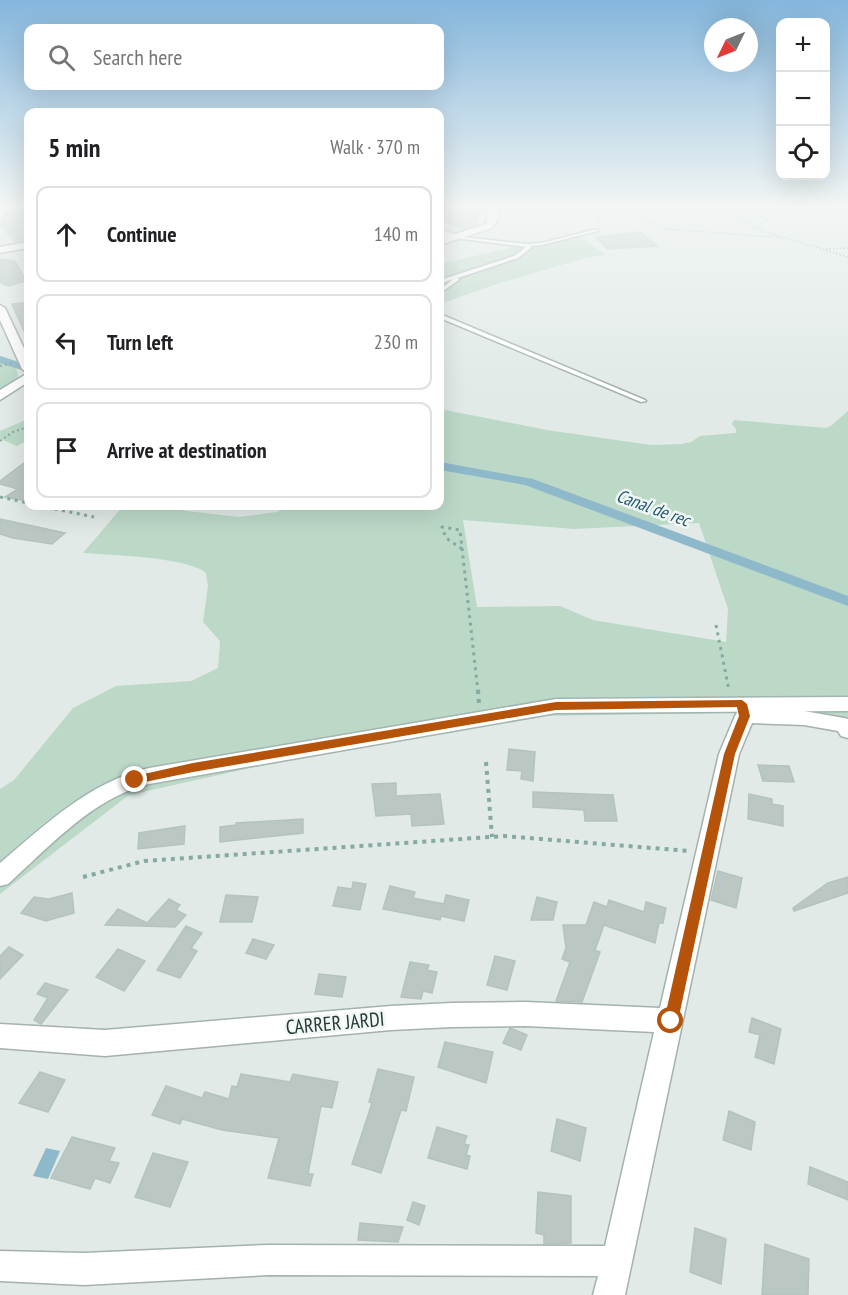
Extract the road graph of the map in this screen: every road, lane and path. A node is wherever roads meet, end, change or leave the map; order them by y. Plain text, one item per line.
1 (484, 267) edge
2 (464, 274) junction
3 (444, 281) edge
4 (444, 289) edge
5 (0, 308) edge
6 (444, 318) edge
7 (24, 360) edge
8 (24, 380) edge
9 (0, 396) edge
10 (644, 401) dead end
11 (24, 428) edge
12 (0, 441) edge
13 (0, 497) edge
14 (24, 502) edge
15 (60, 510) edge
16 (94, 517) dead end
17 (462, 549) junction
18 (716, 625) dead end
19 (848, 704) edge
20 (739, 708) junction
21 (481, 717) junction
22 (848, 731) edge
23 (486, 762) dead end
24 (492, 837) junction
25 (708, 852) junction
26 (83, 876) dead end
27 (0, 877) edge
28 (671, 1021) junction
29 (0, 1036) edge
30 (616, 1262) junction
31 (0, 1266) edge
32 (609, 1295) edge

1 - 2 lane
2 - 3 lane
2 - 4 lane
5 - 7 street
6 - 10 lane
8 - 9 street
11 - 12 path
13 - 14 path
15 - 16 path
17 - 17 path
17 - 21 path
18 - 20 path
19 - 20 street
20 - 21 street
20 - 22 street
20 - 25 street
21 - 27 street
23 - 24 path
24 - 25 path
24 - 26 path
25 - 28 street
28 - 29 street, CARRER JARDI
28 - 30 street
30 - 31 street
30 - 32 street

